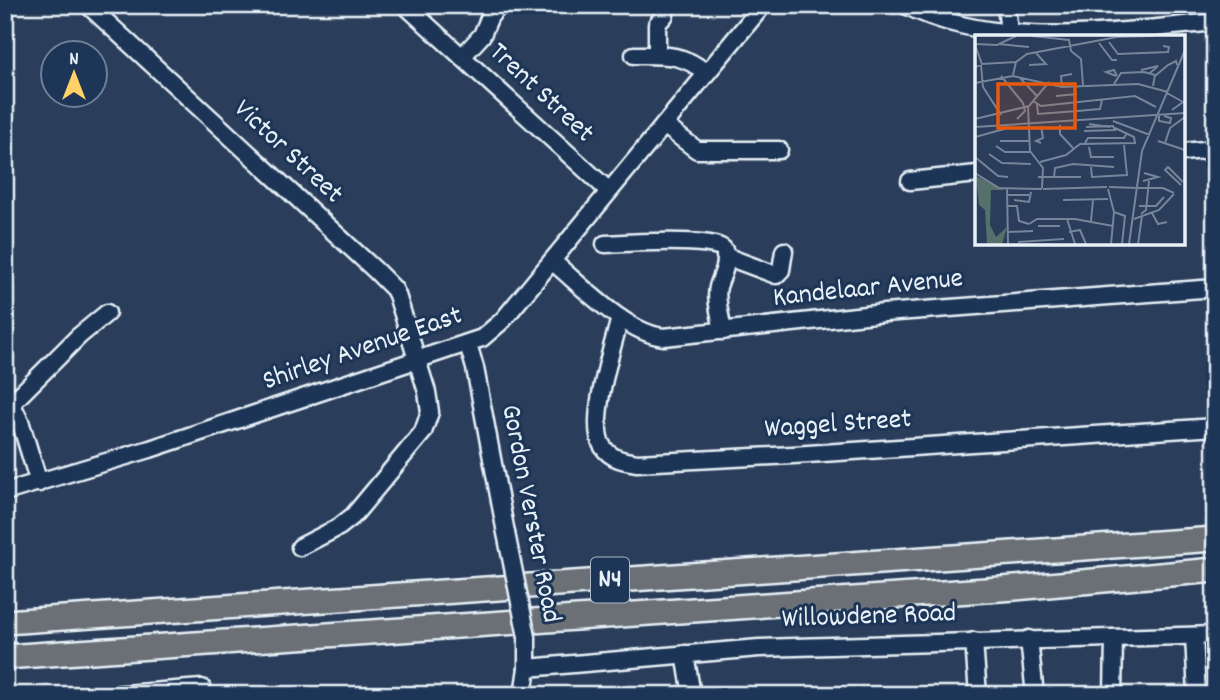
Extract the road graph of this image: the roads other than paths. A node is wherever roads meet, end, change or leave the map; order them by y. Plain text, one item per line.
1 (88, 5) edge
2 (405, 5) edge
3 (500, 5) edge
4 (666, 5) edge
5 (762, 5) edge
6 (905, 5) edge
7 (1006, 5) edge
8 (1215, 22) edge
9 (1009, 33) junction
10 (634, 55) dead end
11 (657, 55) junction
12 (462, 57) junction
13 (706, 73) junction
14 (664, 125) junction
15 (1215, 149) edge
16 (779, 150) dead end
17 (1185, 152) edge
18 (975, 174) edge
19 (911, 181) dead end
20 (609, 191) junction
21 (605, 244) dead end
22 (784, 251) dead end
23 (725, 256) junction
24 (552, 261) junction
25 (1215, 288) edge
26 (107, 313) dead end
27 (620, 317) junction
28 (723, 331) junction
29 (468, 344) junction
30 (418, 360) junction
31 (9, 397) edge
32 (1215, 427) edge
33 (39, 483) junction
34 (5, 492) edge
35 (1215, 539) edge
36 (300, 547) dead end
37 (1215, 570) edge
38 (1215, 582) edge
39 (1015, 587) junction
40 (5, 619) edge
41 (1215, 635) edge
42 (1194, 636) junction
43 (1114, 638) junction
44 (1029, 639) junction
45 (974, 641) junction
46 (685, 654) junction
47 (5, 657) edge
48 (527, 668) junction
49 (202, 688) dead end
50 (111, 695) edge
51 (523, 695) edge
52 (692, 695) edge
53 (978, 695) edge
54 (1035, 695) edge
55 (1113, 695) edge
56 (1197, 695) edge

1 - 30 street, Victor Street
2 - 12 street, Trent Street
3 - 12 street
4 - 11 street
5 - 13 street, Shirley Avenue East
6 - 9 street
7 - 9 street
8 - 9 street
10 - 11 street
11 - 13 street
12 - 20 street, Trent Street
13 - 14 street, Shirley Avenue East
14 - 16 street
14 - 20 street, Shirley Avenue East
15 - 17 street
18 - 19 street
20 - 24 street, Shirley Avenue East
21 - 23 street
22 - 23 street
23 - 28 street
24 - 27 street, Kandelaar Avenue
24 - 29 street, Shirley Avenue East
25 - 28 street, Kandelaar Avenue
26 - 31 street
27 - 28 street, Kandelaar Avenue
27 - 32 street, Waggel Street
29 - 30 street, Shirley Avenue East
29 - 48 street, Gordon Verster Road, bridge
30 - 33 street, Shirley Avenue East
30 - 36 street, Victor Street
31 - 33 street
33 - 34 street, Shirley Avenue East
35 - 40 highway, N4
37 - 39 highway, N4
38 - 39 highway
39 - 47 highway, N4
41 - 42 street, Willowdene Road
42 - 43 street, Willowdene Road
42 - 56 street
43 - 44 street, Willowdene Road
43 - 55 street
44 - 45 street, Willowdene Road
44 - 54 street
45 - 46 street, Willowdene Road
45 - 53 street
46 - 48 street, Willowdene Road
46 - 52 street
48 - 51 street, Gordon Verster Road
49 - 50 street

